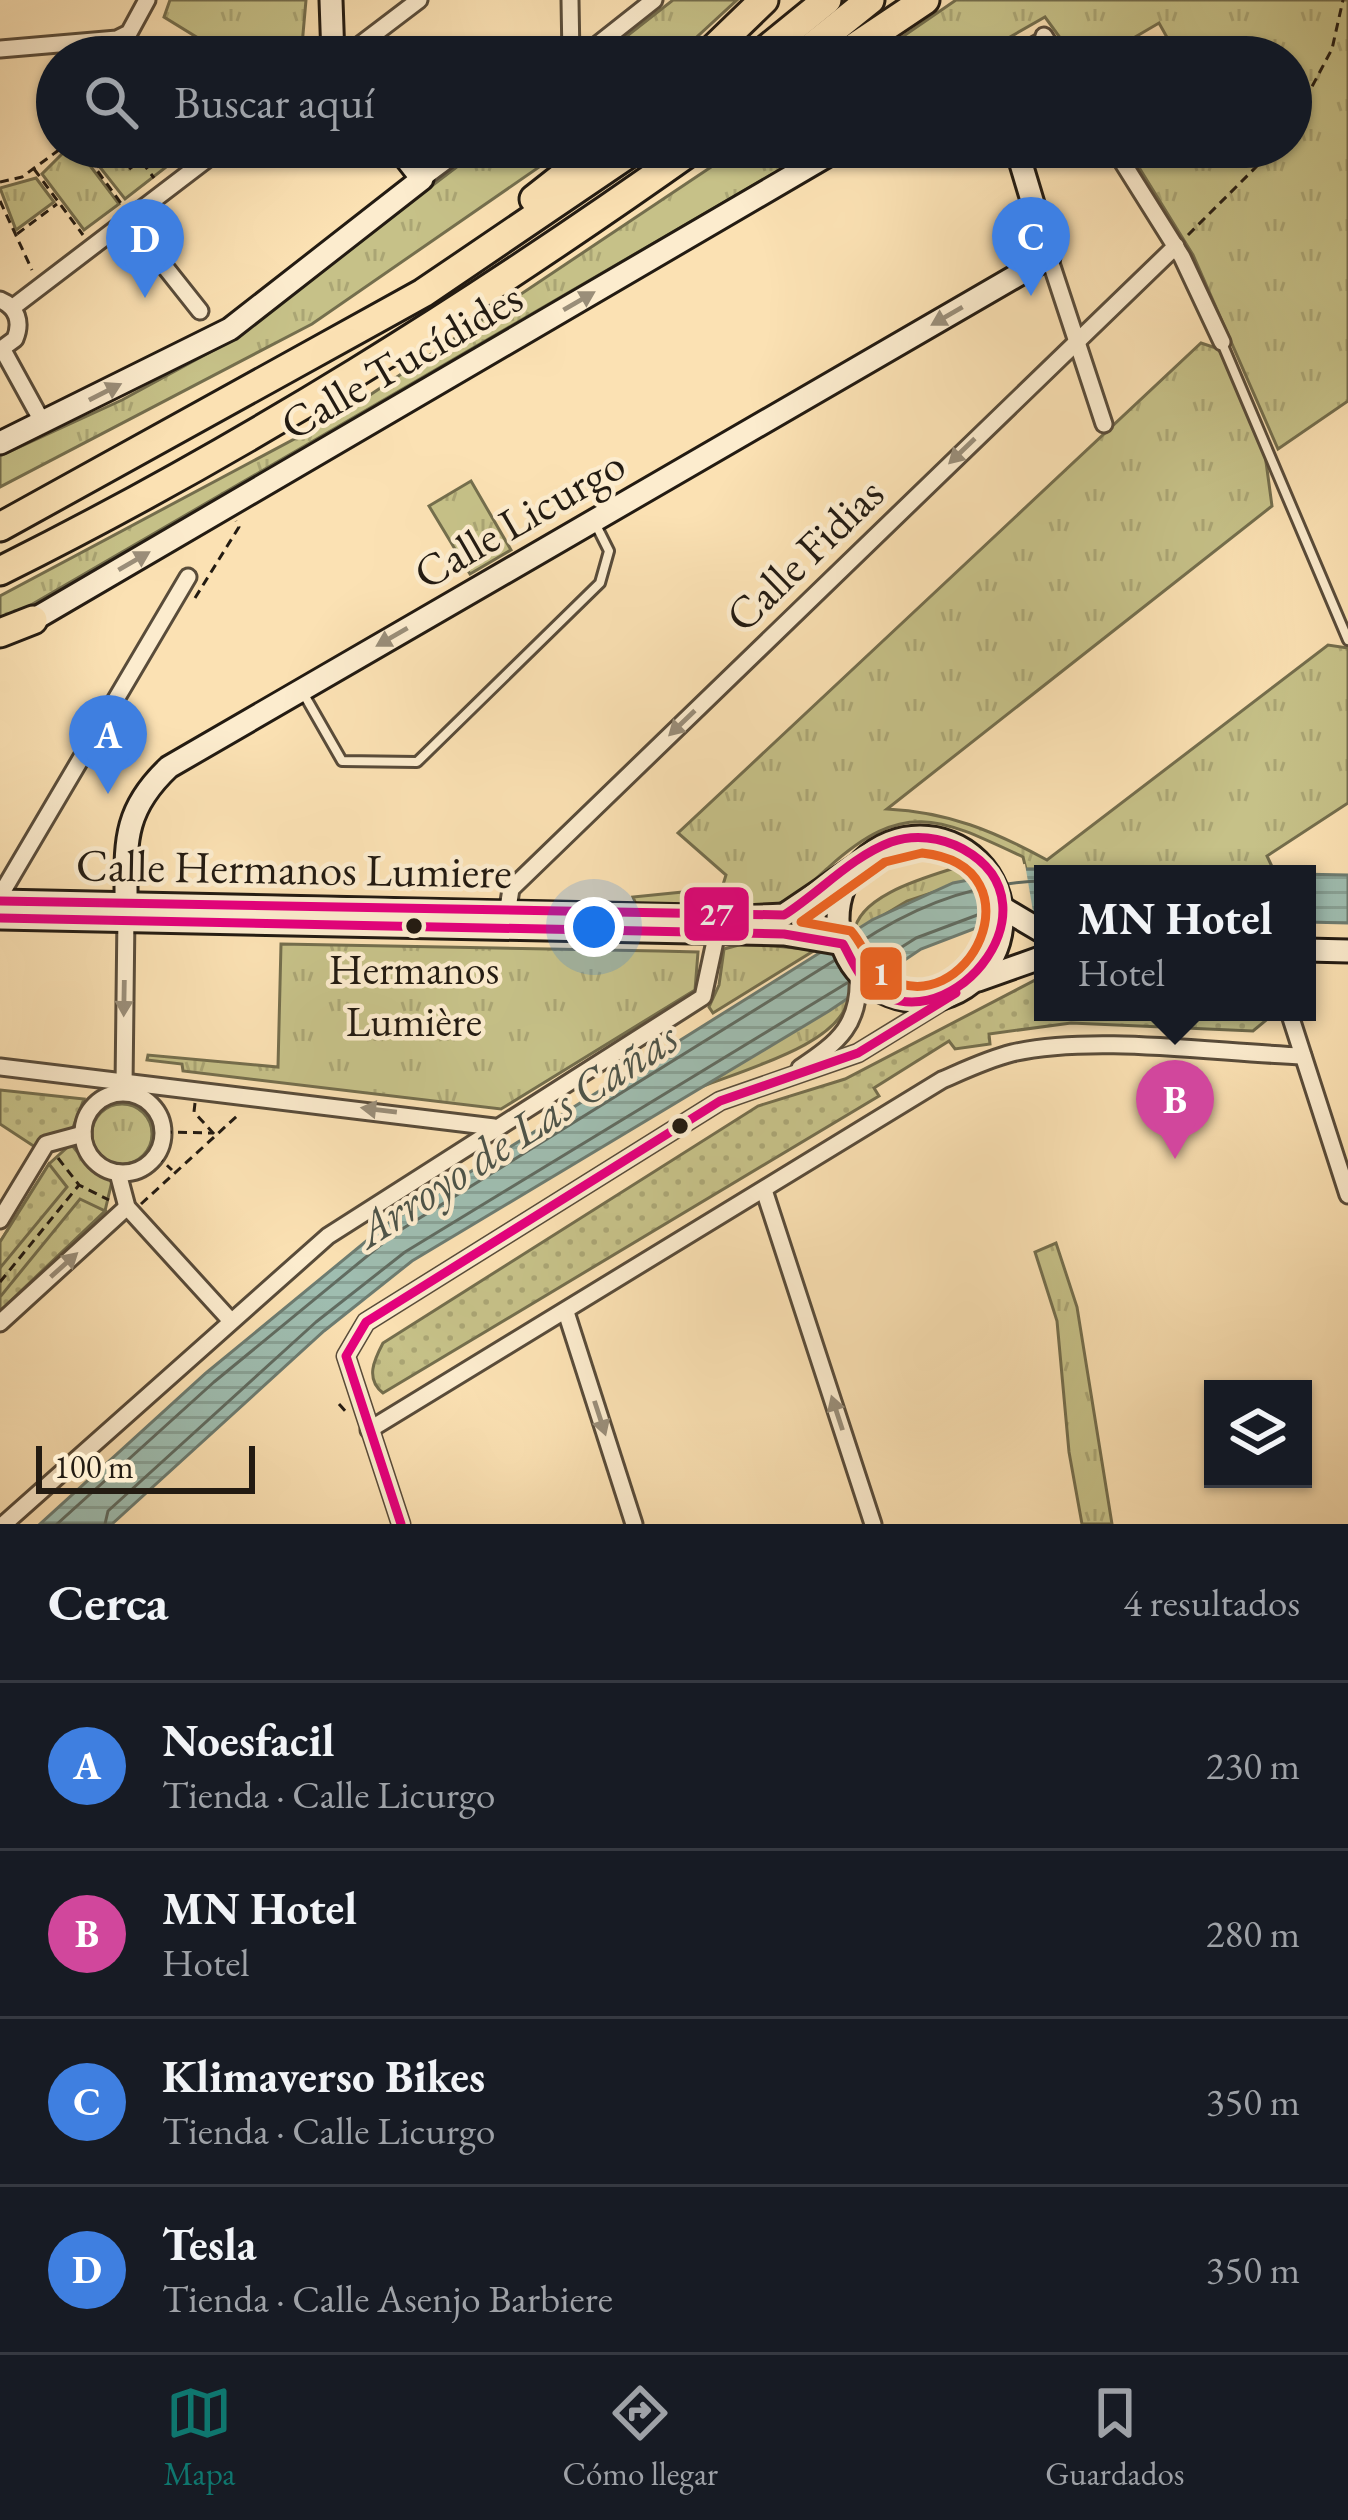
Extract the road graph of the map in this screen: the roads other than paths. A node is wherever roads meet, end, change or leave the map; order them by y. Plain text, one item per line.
1 (147, 0) edge
2 (331, 0) edge
3 (419, 0) edge
4 (570, 0) edge
5 (654, 0) edge
6 (764, 0) edge
7 (827, 0) edge
8 (870, 0) edge
9 (925, 0) edge
10 (123, 36) edge
11 (332, 36) edge
12 (372, 36) edge
13 (571, 36) edge
14 (609, 36) edge
15 (727, 36) edge
16 (783, 36) edge
17 (825, 36) edge
18 (871, 36) edge
19 (36, 46) edge
20 (0, 49) edge
21 (195, 168) edge
22 (413, 168) edge
23 (437, 168) edge
24 (572, 168) edge
25 (608, 168) edge
26 (665, 168) edge
27 (806, 168) edge
28 (1022, 168) edge
29 (1126, 168) edge
30 (422, 179) junction
31 (127, 219) junction
32 (1176, 246) junction
33 (1048, 257) junction
34 (6, 304) edge
35 (200, 310) dead end
36 (1076, 340) junction
37 (1222, 341) joint
38 (337, 344) junction
39 (1, 350) edge
40 (43, 423) junction
41 (1104, 424) dead end
42 (0, 443) edge
43 (593, 520) junction
44 (0, 527) edge
45 (0, 571) edge
46 (184, 583) road end
47 (32, 620) joint
48 (0, 637) edge
49 (1348, 640) edge
50 (301, 690) junction
51 (858, 865) junction
52 (3, 912) edge
53 (126, 913) junction
54 (1007, 916) junction
55 (507, 920) junction
56 (1034, 928) edge
57 (717, 932) junction
58 (838, 940) junction
59 (1316, 950) edge
60 (1348, 951) edge
61 (1034, 960) edge
62 (863, 984) junction
63 (967, 986) junction
64 (1292, 1021) edge
65 (1303, 1056) junction
66 (0, 1067) edge
67 (792, 1072) junction
68 (124, 1087) junction
69 (494, 1126) junction
70 (83, 1134) junction
71 (118, 1173) junction
72 (764, 1190) junction
73 (1348, 1195) edge
74 (127, 1205) junction
75 (0, 1220) edge
76 (566, 1312) junction
77 (231, 1321) junction
78 (0, 1323) edge
79 (369, 1430) junction
80 (4, 1524) edge
81 (401, 1524) edge
82 (634, 1524) edge
83 (873, 1524) edge

1 - 10 street
2 - 11 main road
3 - 12 street
4 - 13 street
5 - 14 street
6 - 15 highway
7 - 16 highway
8 - 17 highway
9 - 18 highway
19 - 20 street
21 - 31 street
22 - 30 main road
23 - 30 street
24 - 38 highway
25 - 38 highway
26 - 45 highway
47 -> 27 main road, Calle Tucídides
28 - 33 main road
29 - 32 street
40 -> 30 main road
31 - 34 street
31 - 35 street
32 - 36 street, Calle Fidias
32 - 37 street
33 - 36 street
33 -> 43 main road, Calle Licurgo
34 - 39 street
36 - 41 street
36 -> 55 street, Calle Fidias
37 - 49 lane
38 - 44 highway
39 - 40 street
40 - 42 main road
43 -> 50 main road, Calle Licurgo
43 - 50 lane
46 - 52 street
47 - 48 highway
50 - 53 main road, Calle Licurgo
51 - 54 main road
51 - 55 main road, Calle Hermanos Lumiere
51 - 58 main road
52 - 53 main road, Calle Hermanos Lumiere
53 - 55 main road, Calle Hermanos Lumiere
53 -> 68 street
54 - 56 main road
54 - 63 main road
55 - 57 main road, Calle Hermanos Lumiere
57 - 58 main road, Calle Hermanos Lumiere
57 - 69 street
58 - 62 main road
59 - 60 main road
61 - 63 main road
62 - 63 main road
62 - 67 street
63 - 67 street
64 - 65 street
65 - 72 street
65 - 73 street
66 - 68 street
67 - 79 street
69 -> 68 street
68 - 70 street
68 - 71 street
69 - 77 street
70 - 71 street
70 - 75 street
71 - 74 street
72 - 76 street
83 -> 72 street
74 - 77 street
78 -> 74 street
76 - 79 street
76 -> 82 street
77 - 80 street
79 - 81 street

